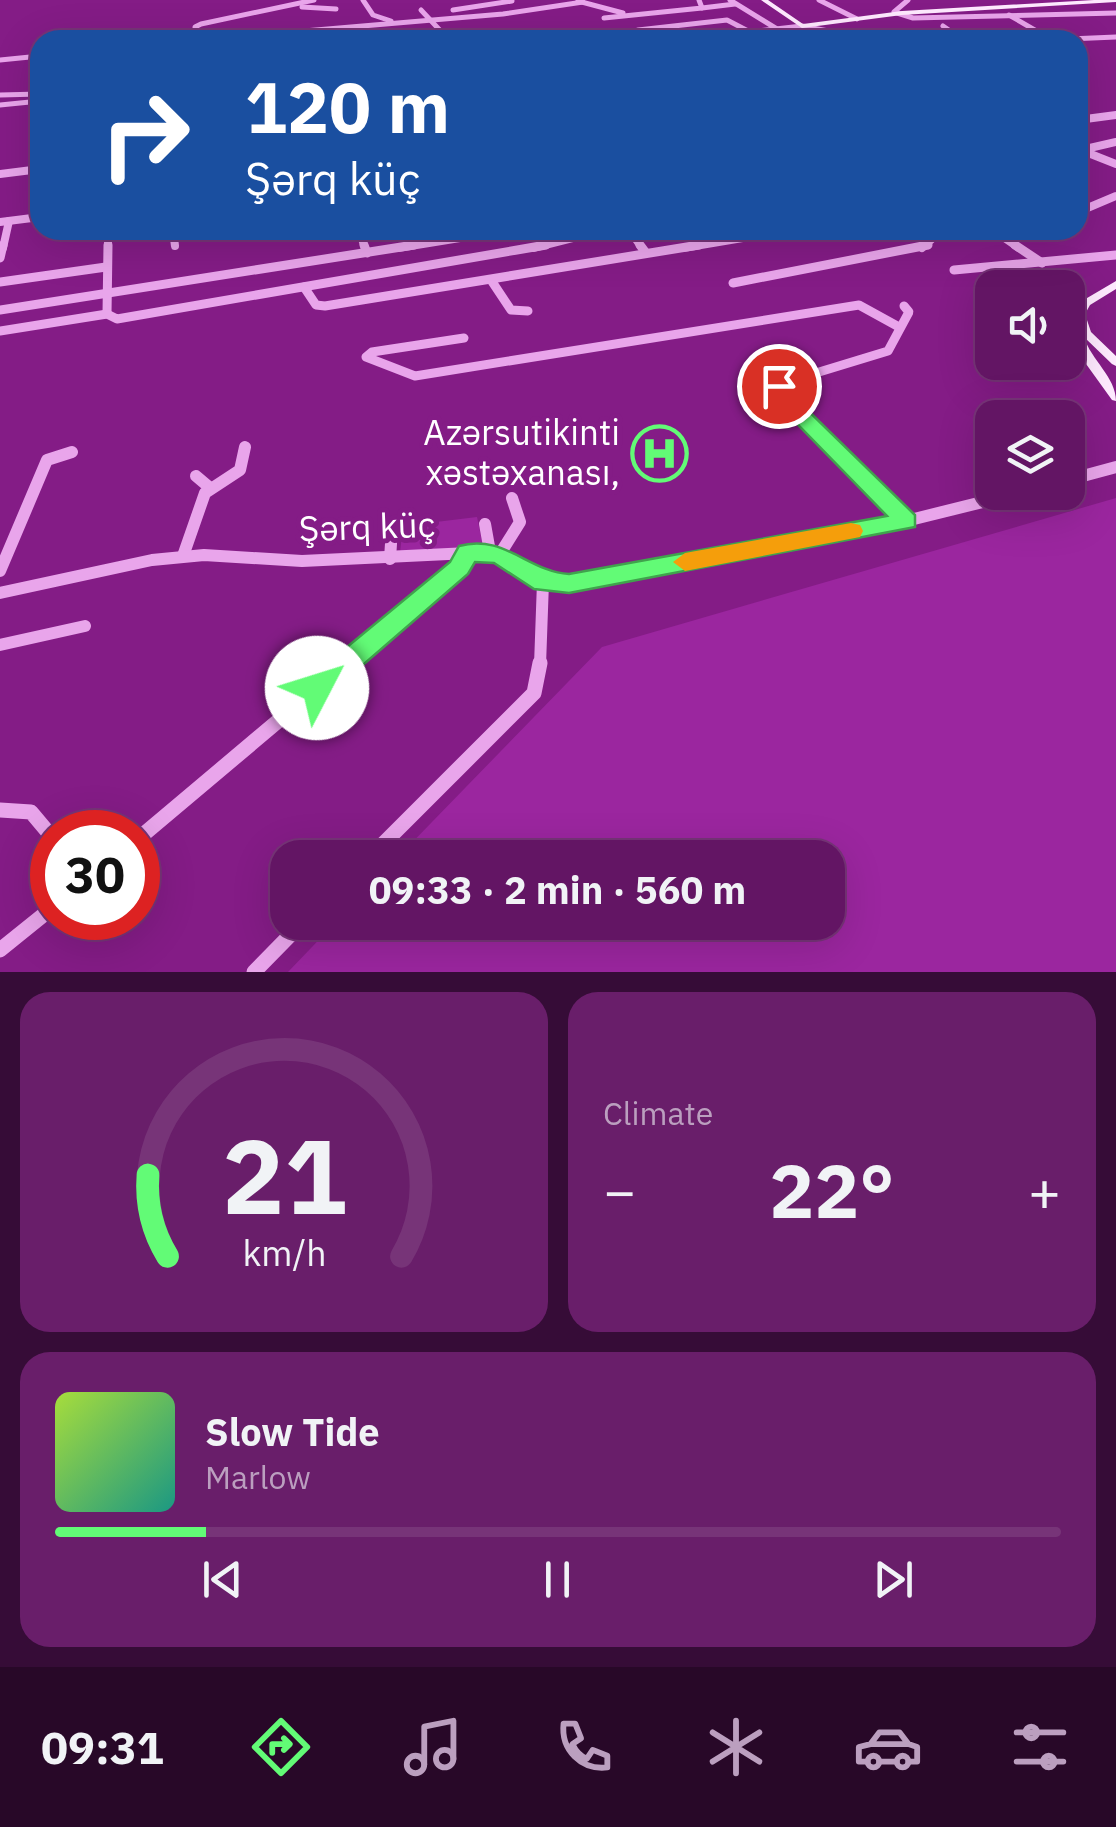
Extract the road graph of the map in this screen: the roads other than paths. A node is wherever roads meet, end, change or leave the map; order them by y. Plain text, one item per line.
1 (314, 0) edge
2 (363, 0) edge
3 (578, 0) edge
4 (764, 0) edge
5 (820, 0) edge
6 (908, 0) edge
7 (1047, 0) edge
8 (1116, 0) edge
9 (444, 1) edge
10 (615, 1) edge
11 (288, 2) edge
12 (488, 2) edge
13 (512, 2) edge
14 (732, 2) edge
15 (1066, 2) edge
16 (1091, 2) edge
17 (234, 3) dead end
18 (700, 4) edge
19 (1018, 5) junction
20 (267, 9) junction
21 (336, 9) dead end
22 (421, 10) dead end
23 (453, 10) junction
24 (616, 11) junction
25 (1116, 12) edge
26 (1086, 13) junction
27 (280, 14) dead end
28 (896, 14) junction
29 (234, 15) junction
30 (1009, 15) junction
31 (628, 16) junction
32 (440, 18) junction
33 (604, 18) dead end
34 (857, 18) junction
35 (430, 20) junction
36 (1099, 20) dead end
37 (396, 22) junction
38 (292, 24) dead end
39 (802, 26) junction
40 (943, 26) dead end
41 (1088, 26) dead end
42 (638, 27) junction
43 (777, 29) junction
44 (197, 30) edge
45 (292, 30) edge
46 (313, 30) edge
47 (440, 30) edge
48 (640, 30) edge
49 (746, 30) edge
50 (768, 30) edge
51 (823, 30) edge
52 (949, 30) edge
53 (1034, 30) edge
54 (1088, 32) edge
55 (1116, 37) edge
56 (1088, 38) edge
57 (30, 57) edge
58 (0, 60) edge
59 (0, 95) edge
60 (30, 96) edge
61 (30, 99) edge
62 (0, 106) edge
63 (1116, 115) edge
64 (1097, 118) junction
65 (1088, 119) edge
66 (1116, 125) edge
67 (1116, 142) edge
68 (1088, 148) edge
69 (1088, 154) edge
70 (1116, 164) edge
71 (30, 170) edge
72 (0, 174) edge
73 (1116, 196) edge
74 (1088, 208) edge
75 (30, 218) edge
76 (4, 221) edge
77 (108, 240) edge
78 (174, 240) edge
79 (362, 240) edge
80 (448, 240) edge
81 (565, 240) edge
82 (636, 240) edge
83 (726, 240) edge
84 (931, 240) edge
85 (1009, 240) edge
86 (175, 246) dead end
87 (367, 253) junction
88 (646, 254) junction
89 (1116, 255) edge
90 (0, 258) edge
91 (1042, 263) junction
92 (106, 267) junction
93 (954, 270) dead end
94 (491, 280) junction
95 (0, 282) edge
96 (734, 283) dead end
97 (1116, 284) edge
98 (304, 287) junction
99 (105, 295) junction
100 (1085, 304) joint
101 (904, 306) dead end
102 (0, 310) edge
103 (528, 311) dead end
104 (107, 314) junction
105 (900, 326) junction
106 (0, 331) edge
107 (464, 338) dead end
108 (1085, 352) edge
109 (1116, 363) edge
110 (1092, 366) junction
111 (1116, 397) edge
112 (245, 447) dead end
113 (72, 452) dead end
114 (1116, 467) edge
115 (1085, 475) edge
116 (196, 476) dead end
117 (210, 487) junction
118 (512, 498) dead end
119 (975, 504) edge
120 (906, 521) junction
121 (485, 524) dead end
122 (392, 528) dead end
123 (468, 552) junction
124 (495, 553) junction
125 (183, 556) junction
126 (390, 559) junction
127 (0, 571) edge
128 (543, 582) junction
129 (0, 593) edge
130 (85, 626) dead end
131 (0, 645) edge
132 (0, 810) edge
133 (30, 812) edge
134 (160, 819) edge
135 (386, 840) edge
136 (30, 926) edge
137 (285, 940) edge
138 (0, 950) edge
139 (254, 972) edge

1 - 11 street
2 - 37 street
3 - 24 street
3 - 32 street
4 - 39 main road
5 - 34 street
6 - 28 street
7 - 15 main road
7 - 19 main road
8 - 16 main road
9 - 23 street
10 - 24 street
11 - 20 street
11 - 21 street
12 - 13 street
12 - 23 street
14 - 18 street
14 - 43 street
15 - 16 main road
15 - 19 main road
17 - 29 street
18 - 31 street
19 - 28 main road
20 - 27 street
20 - 29 street
22 - 35 street
23 - 32 street
24 - 31 street
25 - 26 street
26 - 30 street
26 - 36 street
28 - 30 street
28 - 34 main road
29 - 44 street
30 - 53 street
31 - 33 street
31 - 42 street
32 - 35 street
34 - 39 main road
35 - 37 street
35 - 47 street
37 - 46 street
38 - 45 street
39 - 43 street
39 - 51 street
40 - 52 street
41 - 54 street
42 - 48 street
42 - 49 street
43 - 50 street
55 - 56 street
57 - 58 street
59 - 60 street
61 - 62 street
63 - 64 street
64 - 65 street
64 - 66 street
67 - 68 street
69 - 70 street
71 - 72 street
73 - 74 street
75 - 76 street
76 - 90 street
77 - 92 street
78 - 86 street
79 - 87 street
80 - 87 street
81 - 98 street
82 - 88 street
83 - 88 street
84 - 96 street
85 - 91 street
87 - 99 street
88 - 94 street
89 - 91 street
91 - 93 street
92 - 95 street
92 - 99 street
94 - 98 street
94 - 103 street
97 - 100 main road
98 - 104 street
99 - 102 street
99 - 104 street
100 - 109 main road
101 - 105 street
104 - 106 street
105 - 107 street
105 - 120 street
108 - 110 main road
109 - 110 main road
110 - 111 main road
112 - 117 street
113 - 127 street
114 - 115 street
116 - 117 street
117 - 125 street
118 - 124 street
119 - 120 street
120 - 128 street
121 - 124 street
122 - 126 street
123 - 124 street, Şərq küç
123 - 126 street, Şərq küç
123 - 134 street
124 - 128 street
125 - 126 street, Şərq küç
125 - 129 street, Şərq küç
128 - 135 street
130 - 131 street
132 - 133 street
136 - 138 street
137 - 139 street

